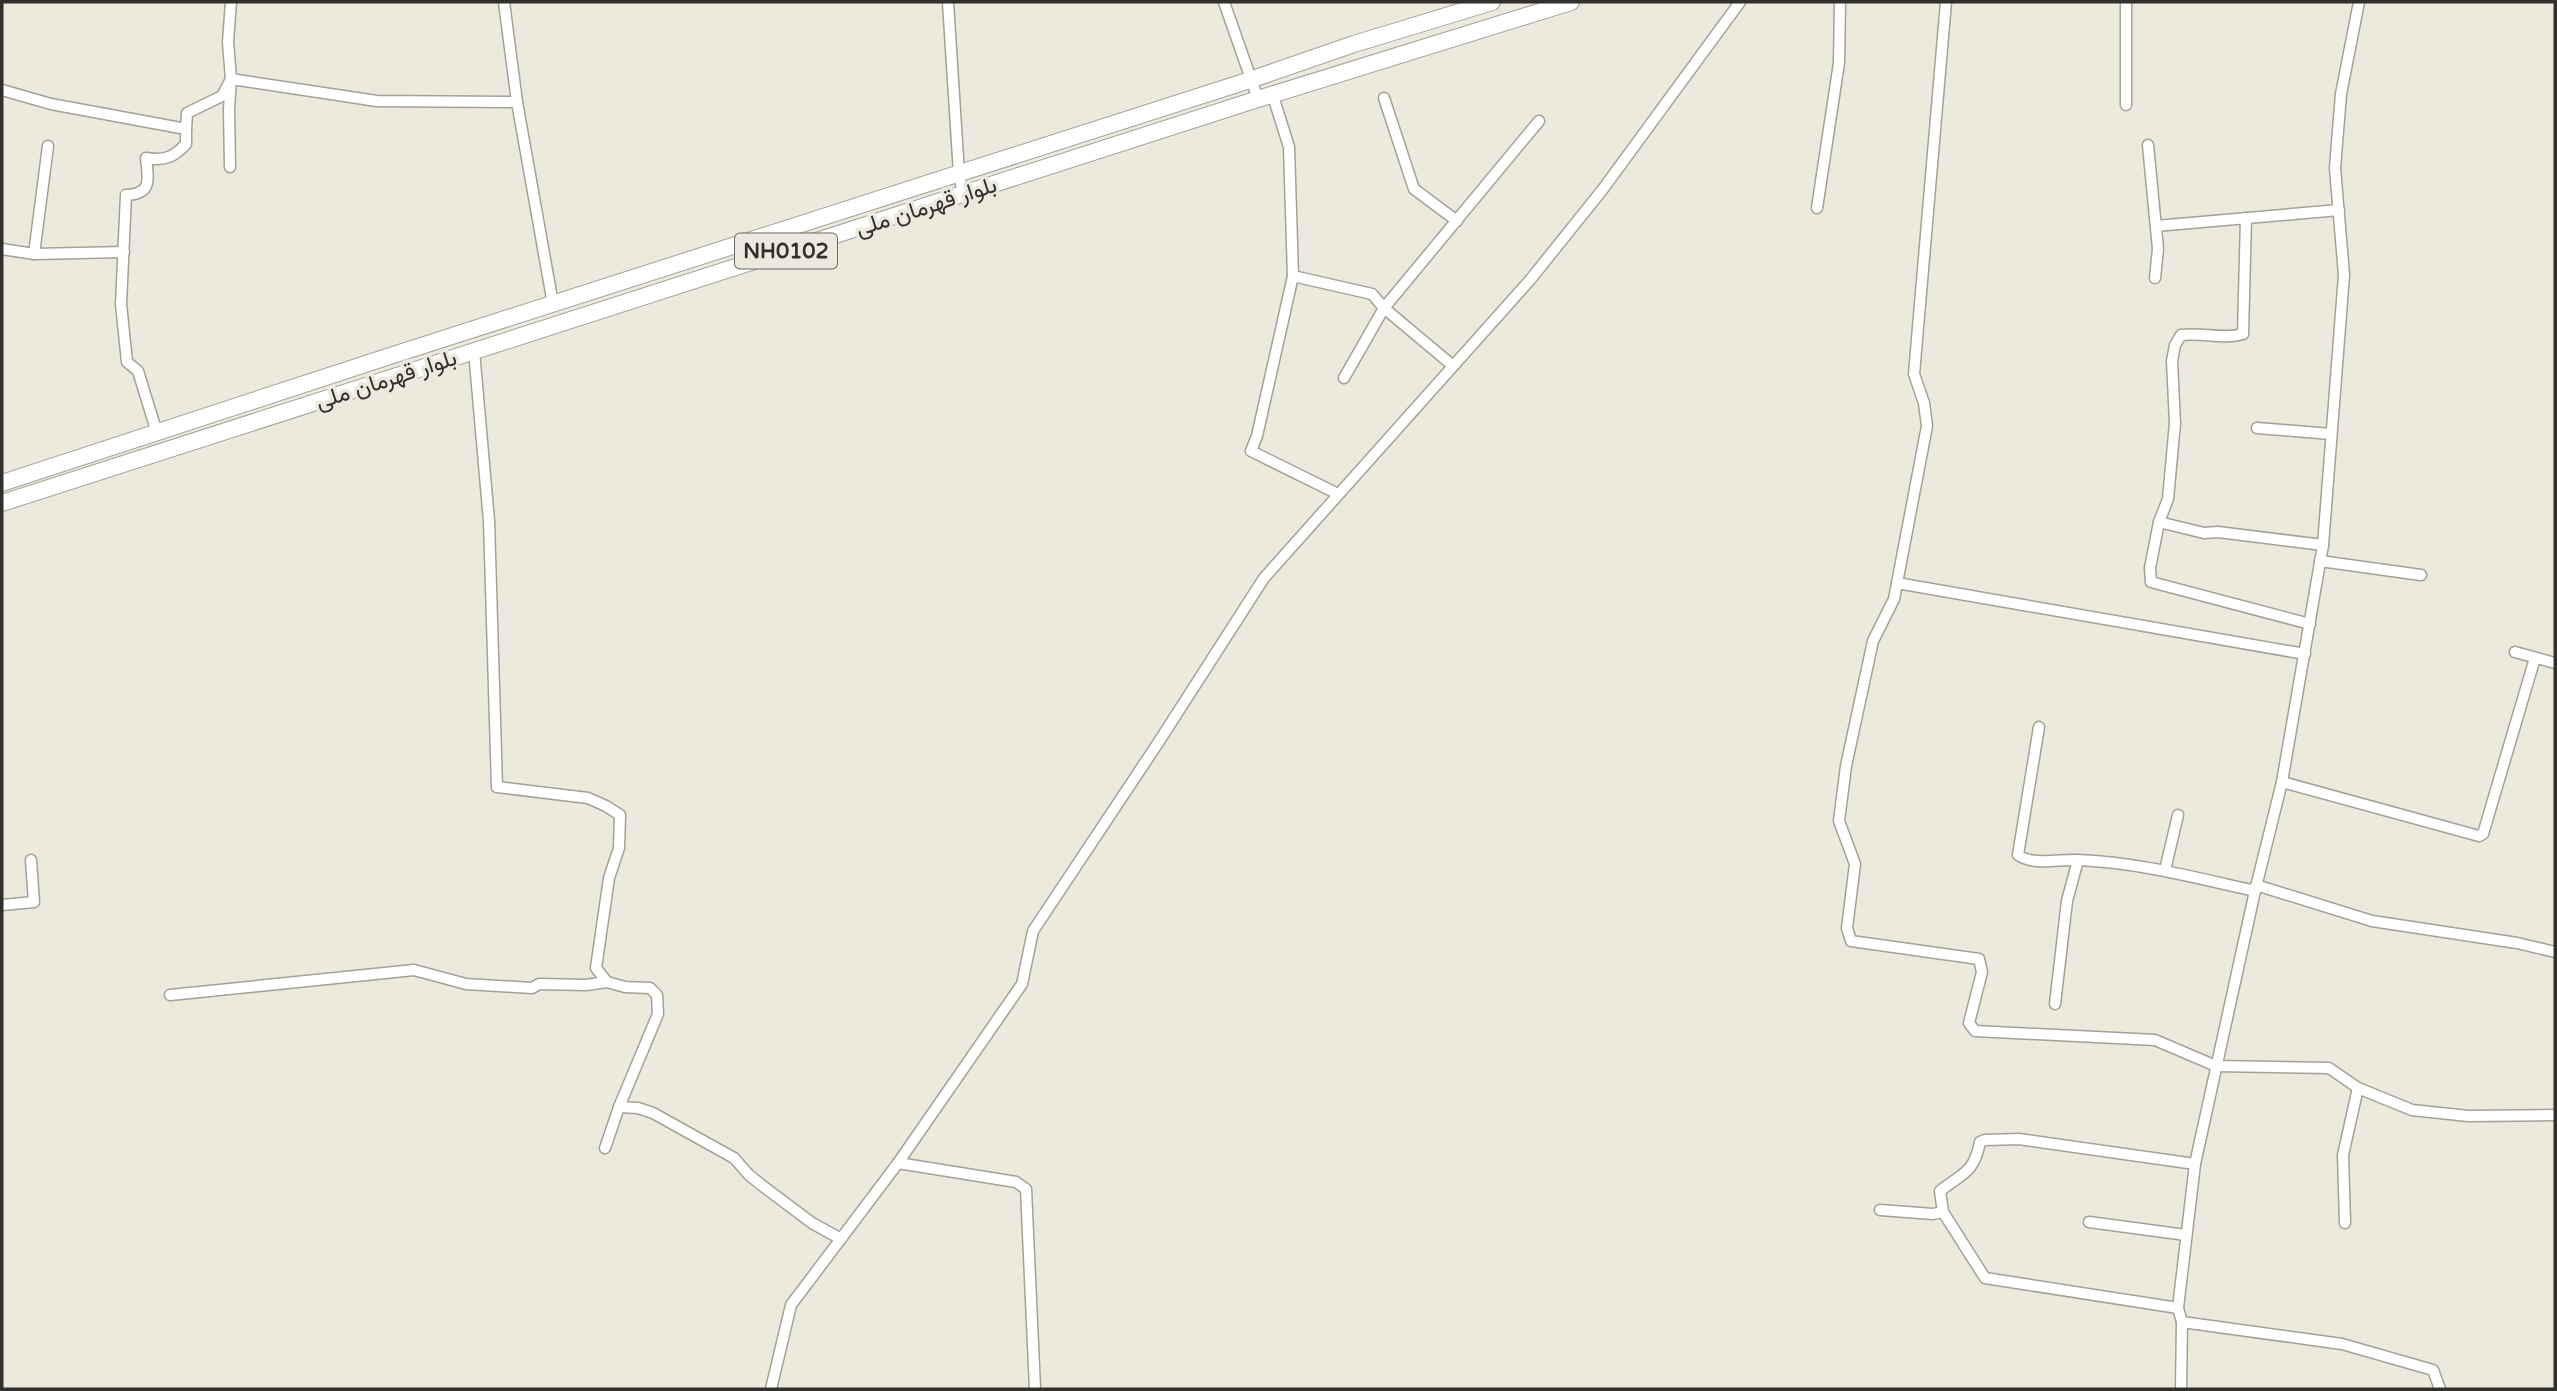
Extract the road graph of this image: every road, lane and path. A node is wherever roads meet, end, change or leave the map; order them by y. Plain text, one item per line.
1 (231, 2) edge
2 (504, 2) edge
3 (948, 2) edge
4 (1224, 2) edge
5 (1492, 2) edge
6 (1571, 2) edge
7 (1740, 2) edge
8 (1840, 2) edge
9 (1946, 2) edge
10 (2126, 2) edge
11 (2359, 2) edge
12 (231, 79) junction
13 (1250, 80) junction
14 (2, 90) edge
15 (1265, 97) junction
16 (1384, 97) dead end
17 (517, 102) junction
18 (2126, 105) dead end
19 (1539, 121) dead end
20 (186, 129) junction
21 (2148, 145) dead end
22 (48, 146) dead end
23 (230, 167) dead end
24 (959, 174) junction
25 (963, 194) junction
26 (1817, 208) dead end
27 (2339, 210) junction
28 (2246, 218) junction
29 (1457, 221) junction
30 (2156, 226) junction
31 (2, 249) edge
32 (124, 253) junction
33 (34, 254) junction
34 (1293, 276) junction
35 (2155, 278) dead end
36 (553, 304) junction
37 (1384, 308) junction
38 (474, 351) junction
39 (1452, 365) junction
40 (1344, 378) dead end
41 (2257, 428) dead end
42 (157, 433) junction
43 (2331, 434) junction
44 (2, 483) edge
45 (1338, 494) junction
46 (2, 503) edge
47 (2159, 522) junction
48 (2323, 545) junction
49 (2320, 561) junction
50 (2421, 575) dead end
51 (1897, 583) junction
52 (2310, 624) junction
53 (2515, 652) dead end
54 (2305, 654) junction
55 (2535, 658) junction
56 (2555, 663) edge
57 (2039, 727) dead end
58 (2282, 782) junction
59 (2178, 815) dead end
60 (31, 860) dead end
61 (2078, 860) junction
62 (2165, 870) junction
63 (2256, 888) junction
64 (2, 905) edge
65 (2555, 952) edge
66 (607, 982) junction
67 (170, 995) dead end
68 (2055, 1004) dead end
69 (2216, 1066) junction
70 (2358, 1088) junction
71 (619, 1107) junction
72 (2555, 1115) edge
73 (605, 1148) dead end
74 (898, 1163) junction
75 (2195, 1164) junction
76 (1880, 1210) dead end
77 (1943, 1212) junction
78 (2089, 1222) dead end
79 (2345, 1223) dead end
80 (2186, 1235) junction
81 (841, 1239) junction
82 (2178, 1308) junction
83 (2182, 1322) junction
84 (771, 1389) edge
85 (1035, 1389) edge
86 (2181, 1389) edge
87 (2440, 1389) edge

1 - 12 street
2 - 17 street
3 - 24 street
4 - 13 street
5 - 13 highway, بلوار قهرمان ملی / NH0102
6 - 15 highway, بلوار قهرمان ملی / NH0102
7 - 39 street
8 - 26 street
9 - 51 street
10 - 18 street
11 - 27 street
12 - 17 street
12 - 20 street
12 - 23 street
13 - 15 street
13 - 24 highway, بلوار قهرمان ملی / NH0102
14 - 20 street
15 - 25 highway, بلوار قهرمان ملی / NH0102
15 - 34 street
16 - 29 street
17 - 36 street
19 - 29 street
20 - 32 street
21 - 30 street
22 - 33 street
24 - 25 street
24 - 36 highway, بلوار قهرمان ملی / NH0102
25 - 38 highway, بلوار قهرمان ملی / NH0102
27 - 28 street
27 - 43 street
28 - 30 street
28 - 47 street
29 - 37 street
30 - 35 street
31 - 33 street
32 - 33 street
32 - 42 street
34 - 37 street
34 - 45 street
36 - 42 highway, بلوار قهرمان ملی / NH0102
37 - 39 street
37 - 40 street
38 - 46 highway, بلوار قهرمان ملی / NH0102
38 - 66 street
39 - 45 street
41 - 43 street
42 - 44 highway, بلوار قهرمان ملی / NH0102
43 - 48 street
45 - 74 street
47 - 48 street
47 - 52 street
48 - 49 street
49 - 50 street
49 - 52 street
51 - 54 street
51 - 69 street
52 - 54 street
53 - 55 street
54 - 58 street
55 - 56 street
55 - 58 street
57 - 61 street
58 - 63 street
59 - 62 street
60 - 64 street
61 - 62 street
61 - 68 street
62 - 63 street
63 - 65 street
63 - 69 street
66 - 67 street
66 - 71 street
69 - 70 street
69 - 75 street
70 - 72 street
70 - 79 street
71 - 73 street
71 - 81 street
74 - 81 street
74 - 85 street
75 - 77 street
75 - 80 street
76 - 77 street
77 - 82 street
78 - 80 street
80 - 82 street
81 - 84 street
82 - 83 street
83 - 86 street
83 - 87 street

